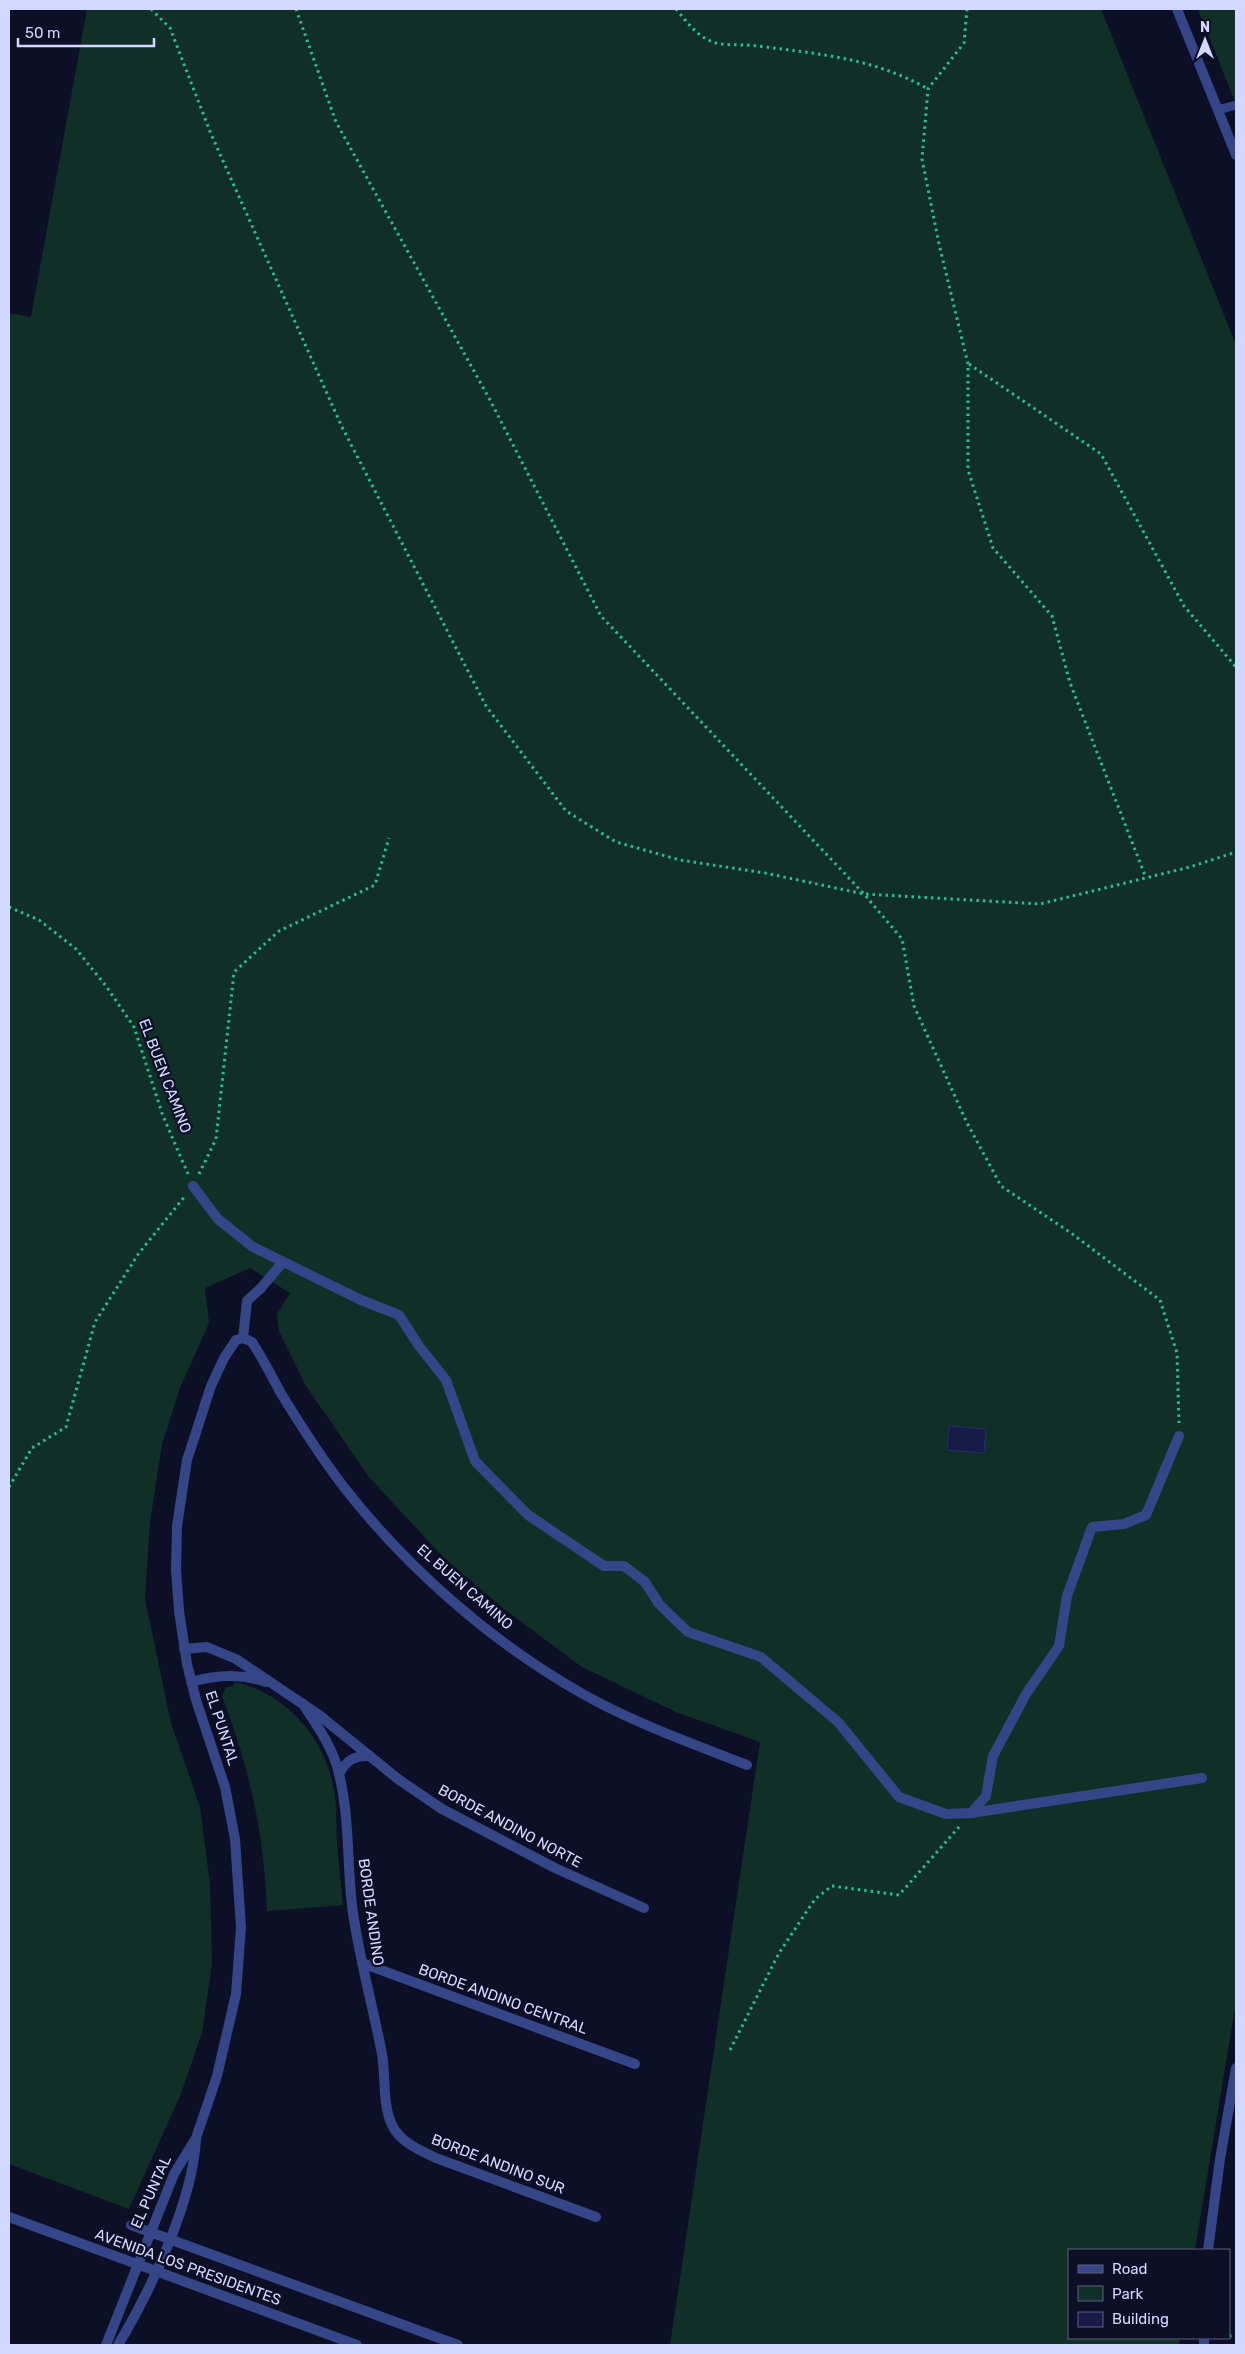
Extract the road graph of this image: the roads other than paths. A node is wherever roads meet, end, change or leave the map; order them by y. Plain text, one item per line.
1 (1177, 9) edge
2 (1236, 105) edge
3 (1218, 110) junction
4 (1235, 151) edge
5 (193, 1186) road end
6 (283, 1262) junction
7 (243, 1338) junction
8 (1179, 1436) road end
9 (184, 1649) junction
10 (191, 1682) junction
11 (271, 1684) junction
12 (303, 1704) junction
13 (370, 1756) junction
14 (747, 1765) dead end
15 (339, 1774) junction
16 (1202, 1778) dead end
17 (971, 1814) junction
18 (644, 1908) dead end
19 (362, 1963) junction
20 (635, 2064) dead end
21 (1236, 2068) edge
22 (395, 2130) joint
23 (196, 2138) junction
24 (9, 2217) edge
25 (596, 2217) dead end
26 (131, 2226) dead end
27 (149, 2232) junction
28 (168, 2240) junction
29 (1208, 2249) edge
30 (137, 2265) junction
31 (155, 2272) junction
32 (106, 2345) edge
33 (118, 2345) edge
34 (357, 2345) edge
35 (458, 2345) edge

1 - 3 street
2 - 3 lane
3 - 4 street
5 - 6 street
6 - 7 street
6 - 17 street
7 - 9 street, EL PUNTAL
7 - 14 street, EL BUEN CAMINO
8 - 17 street
9 - 10 street, EL PUNTAL
9 - 11 street
10 - 11 street
10 - 23 street, EL PUNTAL
11 - 12 street, BORDE ANDINO NORTE
12 - 13 street, BORDE ANDINO NORTE
12 - 15 street, BORDE ANDINO
13 - 15 street
13 - 18 street, BORDE ANDINO NORTE
15 - 19 street, BORDE ANDINO
16 - 17 street
19 - 20 street, BORDE ANDINO CENTRAL
19 - 22 street, BORDE ANDINO
21 - 29 street
22 - 25 street, BORDE ANDINO SUR
23 - 27 street, EL PUNTAL
23 - 28 street, EL PUNTAL
24 - 30 street, AVENIDA LOS PRESIDENTES
26 - 27 street, AVENIDA LOS PRESIDENTES
27 - 28 street, AVENIDA LOS PRESIDENTES
27 - 30 street, EL PUNTAL
28 - 31 street, EL PUNTAL
28 - 35 street, AVENIDA LOS PRESIDENTES
30 - 31 street, AVENIDA LOS PRESIDENTES
30 - 32 street, EL PUNTAL
31 - 33 street, EL PUNTAL
31 - 34 street, AVENIDA LOS PRESIDENTES

